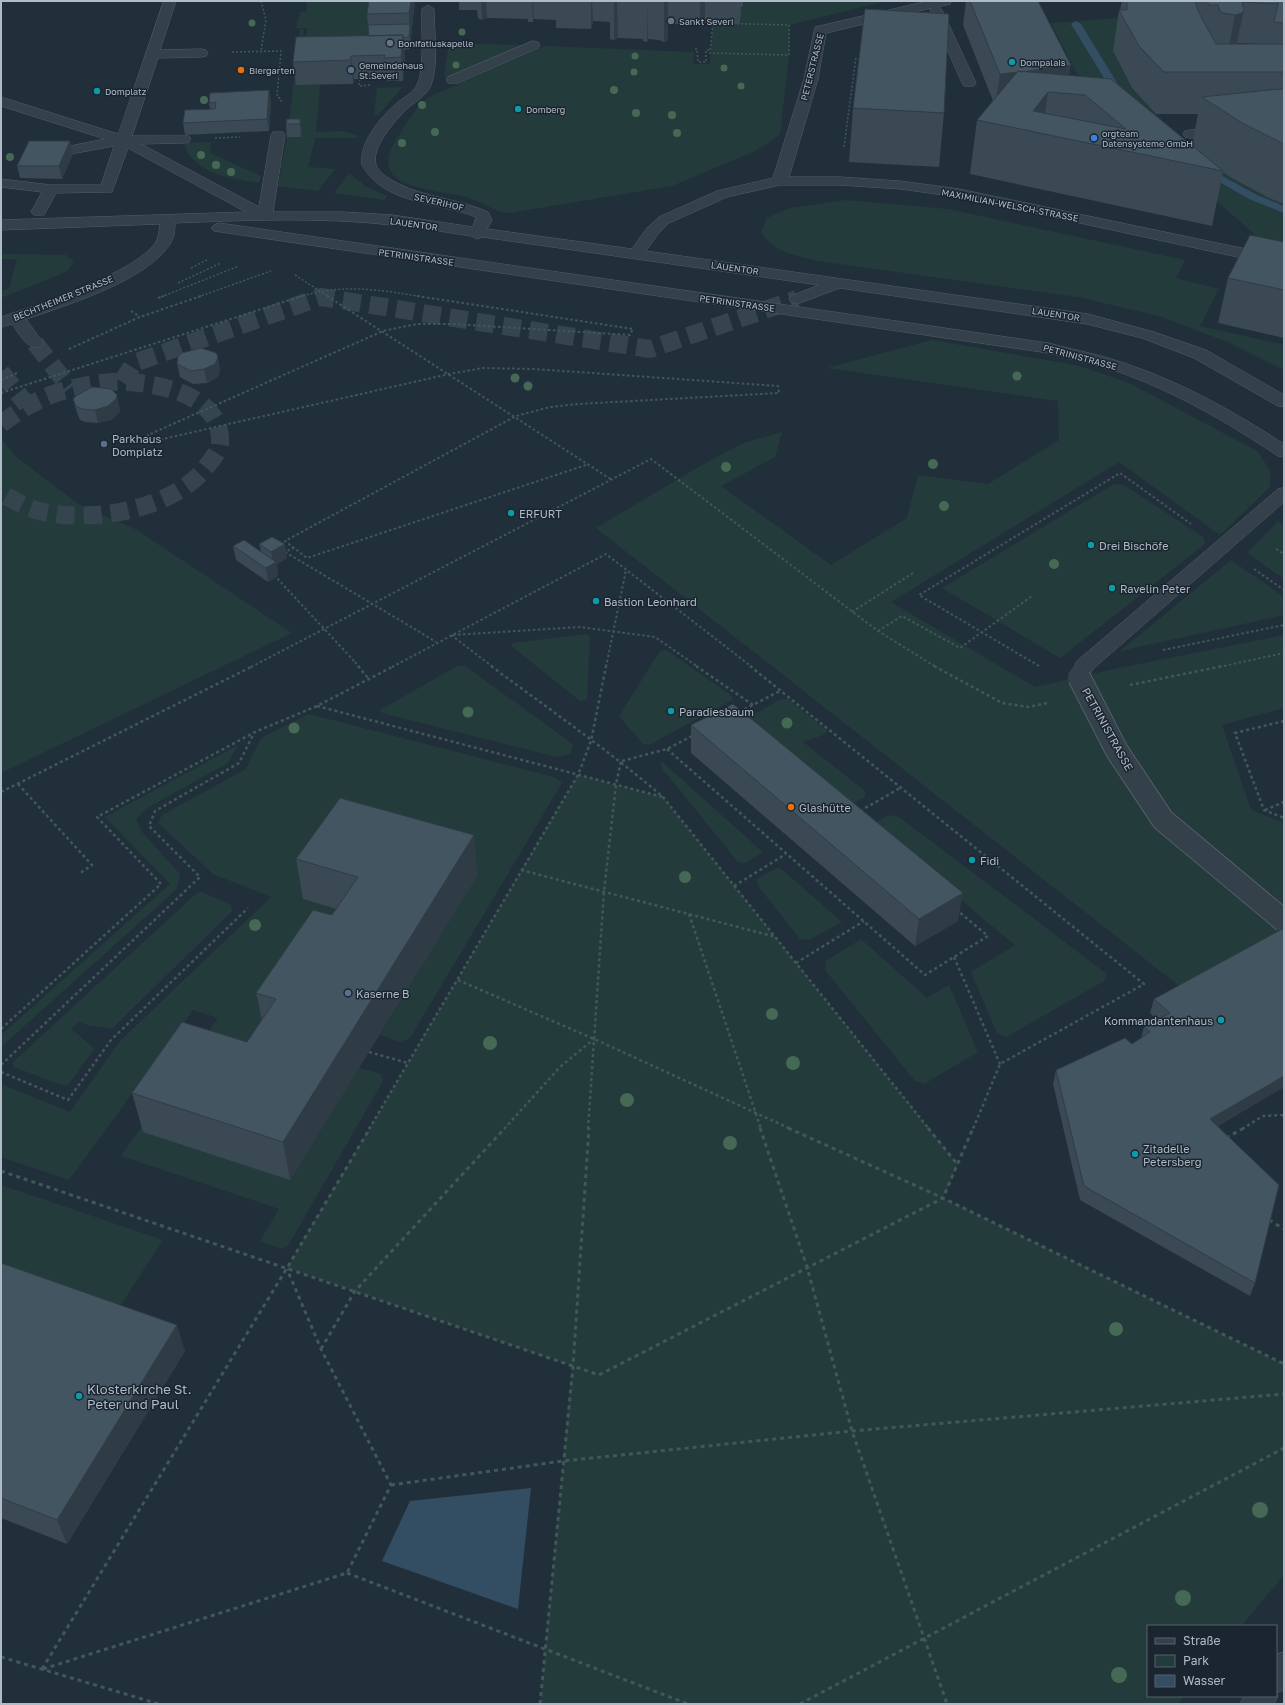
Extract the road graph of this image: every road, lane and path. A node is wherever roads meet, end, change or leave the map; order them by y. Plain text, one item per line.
1 (170, 1) edge
2 (261, 1) edge
3 (939, 2) edge
4 (428, 9) dead end
5 (533, 45) dead end
6 (695, 49) dead end
7 (710, 50) junction
8 (232, 52) dead end
9 (261, 52) junction
10 (201, 53) dead end
11 (152, 54) junction
12 (862, 57) edge
13 (360, 79) edge
14 (453, 80) dead end
15 (969, 83) dead end
16 (378, 85) dead end
17 (1, 101) edge
18 (1284, 130) edge
19 (1190, 134) dead end
20 (278, 135) junction
21 (215, 138) dead end
22 (184, 139) dead end
23 (123, 140) junction
24 (55, 154) edge
25 (780, 181) junction
26 (840, 181) junction
27 (1, 183) edge
28 (51, 189) junction
29 (39, 212) dead end
30 (265, 216) junction
31 (168, 220) junction
32 (1, 225) edge
33 (477, 234) junction
34 (636, 254) junction
35 (210, 258) dead end
36 (1284, 262) edge
37 (222, 263) dead end
38 (245, 263) dead end
39 (189, 269) dead end
40 (276, 269) dead end
41 (291, 272) dead end
42 (841, 283) junction
43 (173, 285) dead end
44 (320, 290) junction
45 (797, 299) tunnel mouth
46 (151, 301) dead end
47 (136, 307) dead end
48 (140, 317) junction
49 (8, 320) edge
50 (383, 331) junction
51 (35, 343) tunnel mouth
52 (64, 352) dead end
53 (22, 371) dead end
54 (449, 374) junction
55 (1, 380) edge
56 (1, 393) edge
57 (1284, 402) edge
58 (516, 416) junction
59 (1284, 452) edge
60 (588, 464) junction
61 (612, 480) junction
62 (1284, 493) edge
63 (1186, 520) dead end
64 (279, 548) edge
65 (293, 548) junction
66 (285, 551) junction
67 (1249, 565) dead end
68 (269, 570) edge
69 (626, 570) junction
70 (913, 573) dead end
71 (1284, 590) edge
72 (1032, 596) dead end
73 (852, 612) junction
74 (1284, 624) edge
75 (614, 631) junction
76 (878, 631) junction
77 (982, 631) junction
78 (451, 635) junction
79 (437, 642) junction
80 (1161, 650) dead end
81 (1284, 652) edge
82 (1082, 672) junction
83 (368, 678) junction
84 (1130, 686) dead end
85 (782, 690) junction
86 (1052, 702) dead end
87 (753, 705) junction
88 (317, 706) junction
89 (736, 713) edge
90 (1284, 721) edge
91 (255, 732) junction
92 (701, 732) edge
93 (592, 741) junction
94 (667, 750) junction
95 (621, 761) junction
96 (578, 774) junction
97 (18, 784) junction
98 (616, 784) junction
99 (902, 787) junction
100 (1, 792) edge
101 (663, 797) junction
102 (1284, 802) edge
103 (1264, 810) junction
104 (854, 814) edge
105 (1284, 818) edge
106 (787, 854) junction
107 (522, 870) junction
108 (79, 874) dead end
109 (734, 886) junction
110 (604, 891) junction
111 (248, 908) dead end
112 (957, 910) edge
113 (688, 914) junction
114 (864, 921) junction
115 (1284, 921) edge
116 (776, 937) junction
117 (954, 957) junction
118 (796, 963) junction
119 (457, 980) junction
120 (1, 1029) edge
121 (594, 1039) junction
122 (369, 1052) dead end
123 (408, 1063) junction
124 (1, 1064) edge
125 (1000, 1064) junction
126 (1, 1072) edge
127 (754, 1111) junction
128 (1284, 1115) edge
129 (1224, 1139) edge
130 (958, 1165) junction
131 (1, 1171) edge
132 (943, 1198) junction
133 (1269, 1220) edge
134 (1284, 1229) edge
135 (807, 1267) junction
136 (287, 1268) junction
137 (355, 1291) junction
138 (321, 1350) junction
139 (1284, 1364) edge
140 (572, 1366) junction
141 (1284, 1394) edge
142 (852, 1431) junction
143 (1284, 1448) edge
144 (564, 1461) junction
145 (391, 1485) junction
146 (347, 1573) junction
147 (923, 1640) junction
148 (545, 1649) junction
149 (1, 1657) edge
150 (1284, 1667) edge
151 (42, 1669) junction
152 (1277, 1677) edge
153 (159, 1704) edge
154 (540, 1704) edge
155 (688, 1704) edge
156 (800, 1704) edge
157 (947, 1704) edge

1 - 11 street
2 - 9 path
3 - 15 street
3 - 25 street, PETERSTRASSE
4 - 33 street, SEVERIHOF
5 - 14 street
6 - 7 path
7 - 7 path
8 - 9 path
9 - 20 path
10 - 11 street
11 - 23 street
12 - 26 path
13 - 16 path
17 - 23 street
18 - 19 street
20 - 21 path
20 - 30 street
22 - 23 street
23 - 24 street
23 - 28 street
23 - 30 street
25 - 26 street, MAXIMILIAN-WELSCH-STRASSE
25 - 34 street, MAXIMILIAN-WELSCH-STRASSE
26 - 36 street, MAXIMILIAN-WELSCH-STRASSE
27 - 28 street
28 - 29 street
30 - 31 street, LAUENTOR
30 - 33 street, LAUENTOR
31 - 32 street
31 - 49 street, BECHTHEIMER STRASSE
31 - 59 street, PETRINISTRASSE
33 - 34 street, LAUENTOR
34 - 42 street, LAUENTOR
35 - 39 path
37 - 43 path
38 - 46 path
40 - 48 path
41 - 44 path
42 - 45 street
42 - 57 street, LAUENTOR
44 - 50 path
44 - 50 path
44 - 56 path
47 - 48 path
48 - 52 path
49 - 51 street
50 - 54 path
50 - 54 path
53 - 55 path
54 - 58 path
54 - 58 path
58 - 60 path
58 - 65 path
60 - 61 path
60 - 65 path
61 - 73 path
61 - 97 path
62 - 82 street
63 - 77 path
64 - 66 path
65 - 66 path, bridge
66 - 79 path, bridge
67 - 71 path
68 - 83 path, bridge
69 - 75 path
69 - 78 path
69 - 85 path
70 - 73 path
72 - 77 path
73 - 76 path
74 - 80 path
75 - 78 path
75 - 87 path
75 - 93 path
76 - 77 path
76 - 86 path
77 - 82 path
78 - 79 path
78 - 93 path
79 - 83 path
81 - 84 path
82 - 115 street, PETRINISTRASSE, bridge
83 - 88 path
85 - 87 path
85 - 99 path
87 - 89 path
88 - 91 path
88 - 96 path
90 - 103 path
91 - 120 path
91 - 124 path
92 - 94 path
93 - 95 path
93 - 96 path
94 - 95 path
94 - 106 path
95 - 98 path
95 - 101 path
96 - 98 path
96 - 107 path
97 - 100 path
97 - 108 path
98 - 101 path
98 - 110 path
99 - 104 path
99 - 125 path
101 - 109 path
102 - 103 path
103 - 105 path
106 - 109 path
106 - 114 path
107 - 110 path
107 - 119 path
109 - 116 path
110 - 113 path
110 - 121 path
111 - 126 path
112 - 117 path
113 - 116 path
113 - 127 path
114 - 117 path
114 - 118 path
116 - 118 path
117 - 125 path
118 - 130 path
119 - 121 path
119 - 123 path
121 - 127 path
121 - 137 path
121 - 140 path
122 - 123 path
123 - 136 path
125 - 130 path
127 - 132 path
127 - 135 path
128 - 129 path
130 - 132 path
131 - 136 path
132 - 135 path
132 - 139 path
133 - 134 path
135 - 140 path
135 - 142 path
136 - 137 path
136 - 138 path
136 - 151 path
137 - 138 path
137 - 140 path
138 - 145 path
140 - 144 path
141 - 142 path
142 - 144 path
142 - 147 path
143 - 147 path
144 - 145 path
144 - 148 path
145 - 146 path
146 - 148 path
146 - 151 path
147 - 156 path
147 - 157 path
148 - 154 path
148 - 155 path
149 - 151 path
150 - 152 street
151 - 153 path

